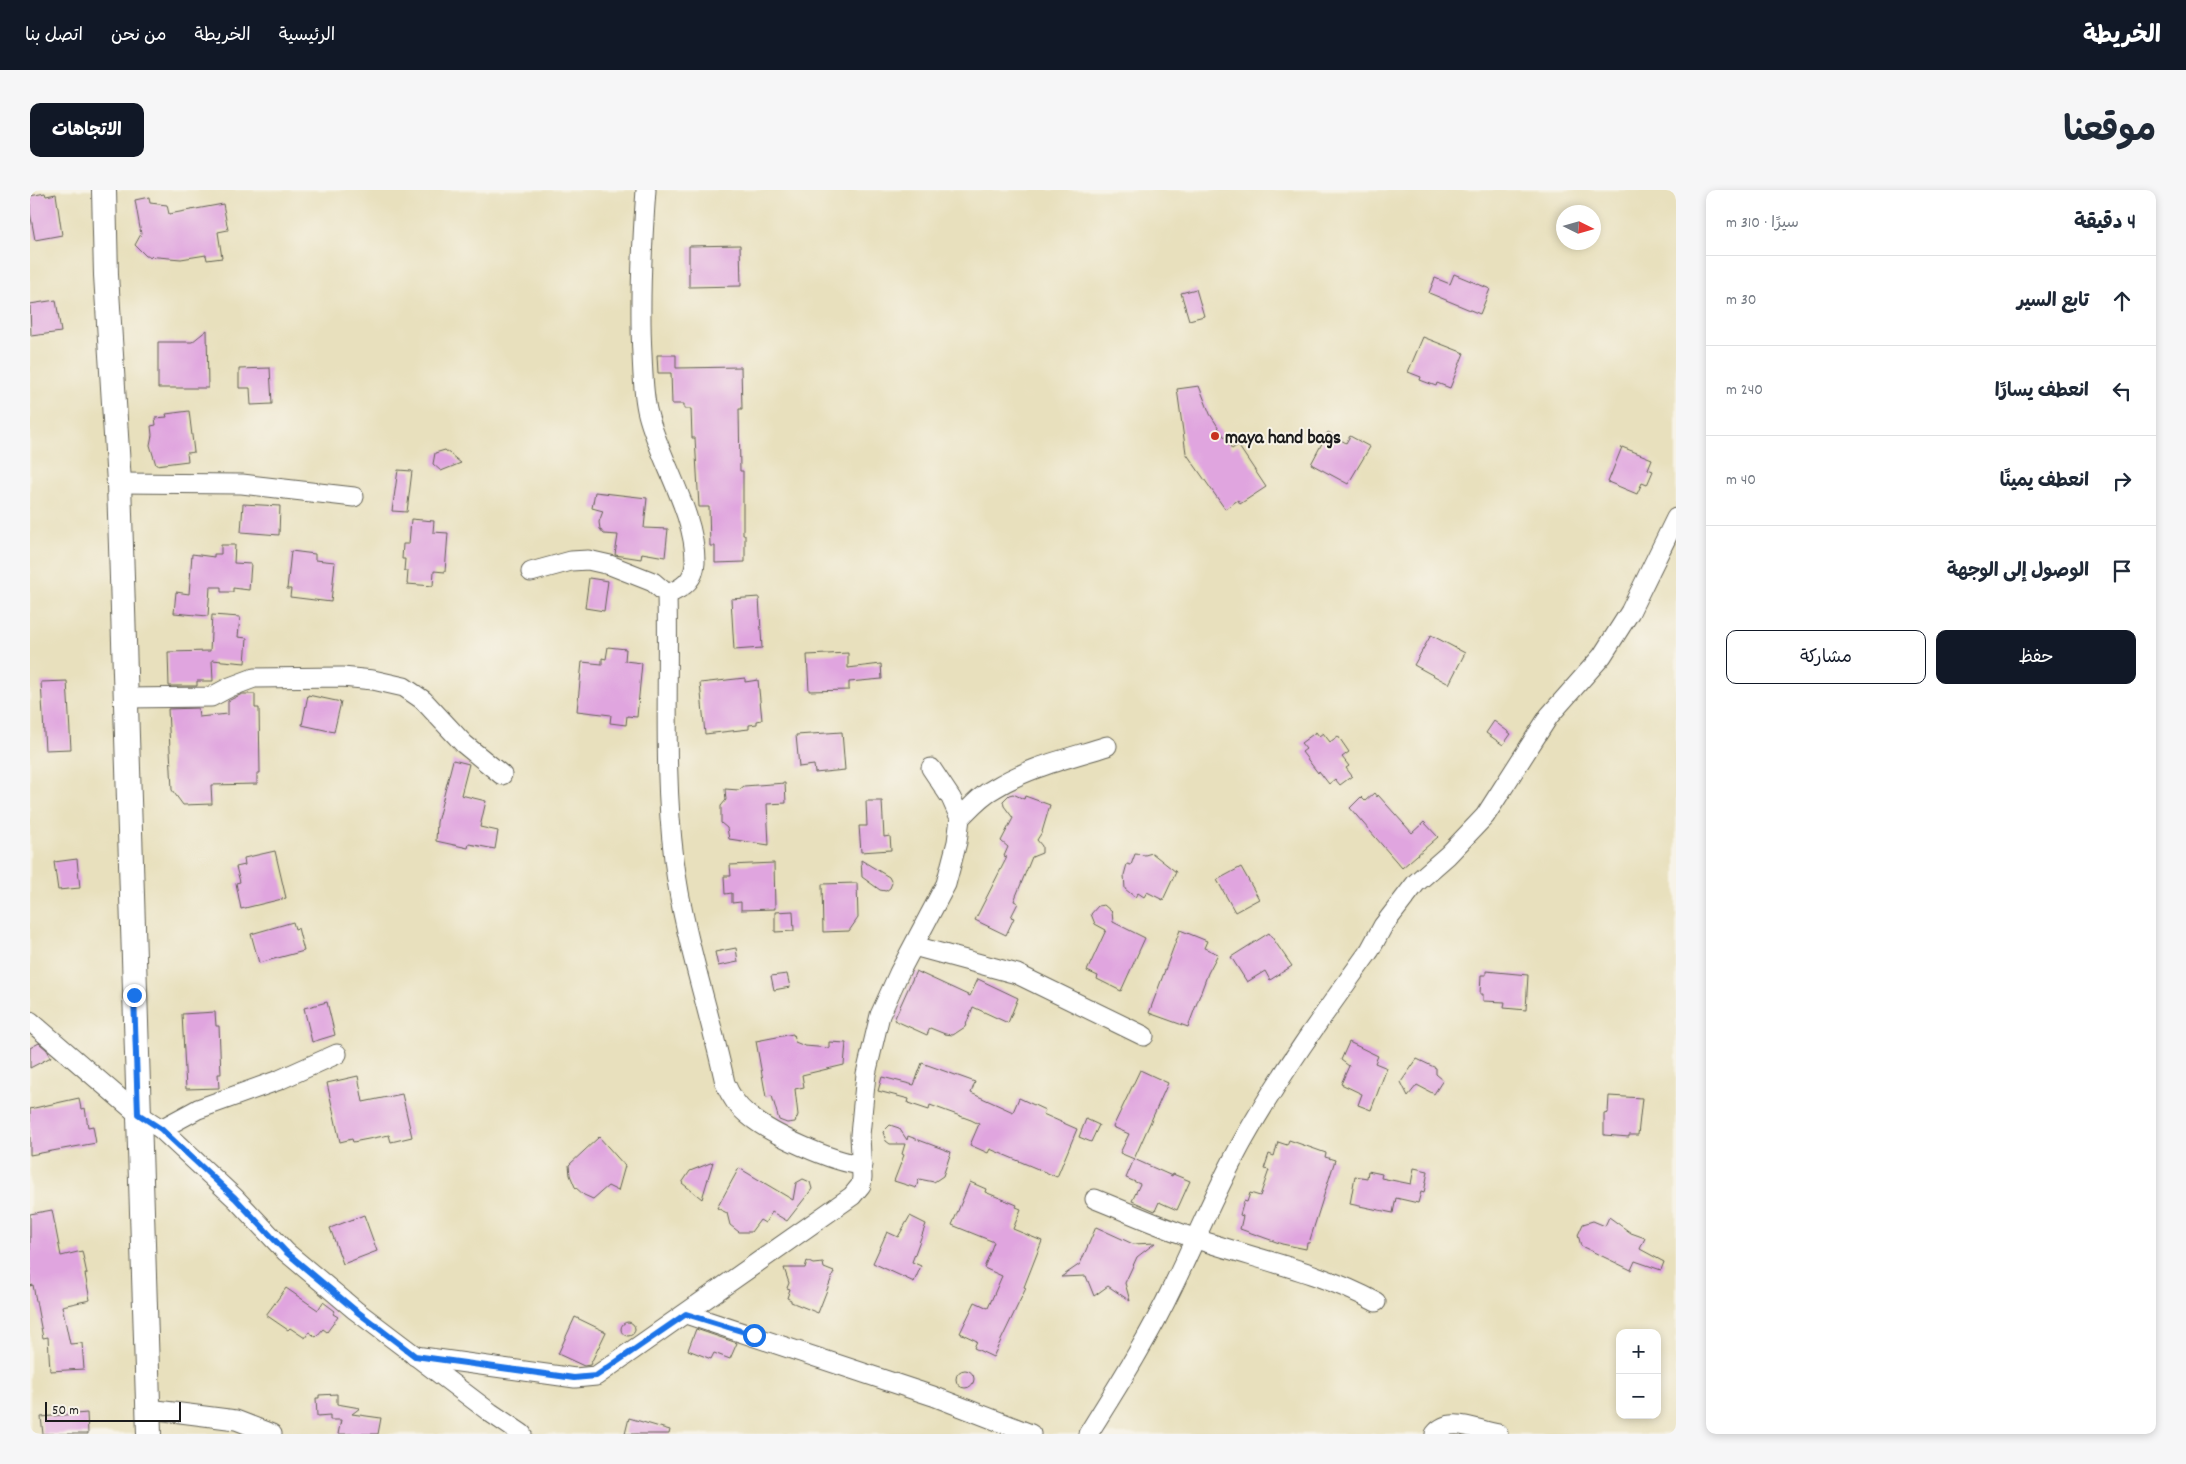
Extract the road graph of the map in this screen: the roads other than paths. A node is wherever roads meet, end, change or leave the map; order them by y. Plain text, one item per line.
1 (104, 190) edge
2 (646, 190) edge
3 (119, 483) junction
4 (354, 497) dead end
5 (1676, 518) edge
6 (531, 572) dead end
7 (667, 594) junction
8 (126, 698) junction
9 (1107, 746) dead end
10 (932, 768) dead end
11 (502, 775) dead end
12 (960, 818) junction
13 (914, 946) junction
14 (30, 1021) edge
15 (1144, 1036) dead end
16 (336, 1054) dead end
17 (138, 1114) junction
18 (161, 1129) junction
19 (862, 1165) junction
20 (1095, 1199) dead end
21 (1195, 1238) junction
22 (1376, 1302) dead end
23 (686, 1314) junction
24 (415, 1356) junction
25 (148, 1409) junction
26 (149, 1434) edge
27 (272, 1434) edge
28 (522, 1434) edge
29 (1031, 1434) edge
30 (1088, 1434) edge
31 (1435, 1434) edge
32 (1498, 1434) edge

1 - 3 street
2 - 7 street
3 - 4 street
3 - 8 street
5 - 21 street
6 - 7 street
7 - 19 street
8 - 11 street
8 - 17 street
9 - 12 street
10 - 12 street
12 - 13 street
13 - 15 street
13 - 19 street
14 - 17 street
16 - 18 street
17 - 18 street
17 - 25 street
18 - 24 street
19 - 23 street
20 - 21 street
21 - 22 street
21 - 30 street
23 - 24 street
23 - 29 street
24 - 28 street
25 - 26 street
25 - 27 street
31 - 32 street

